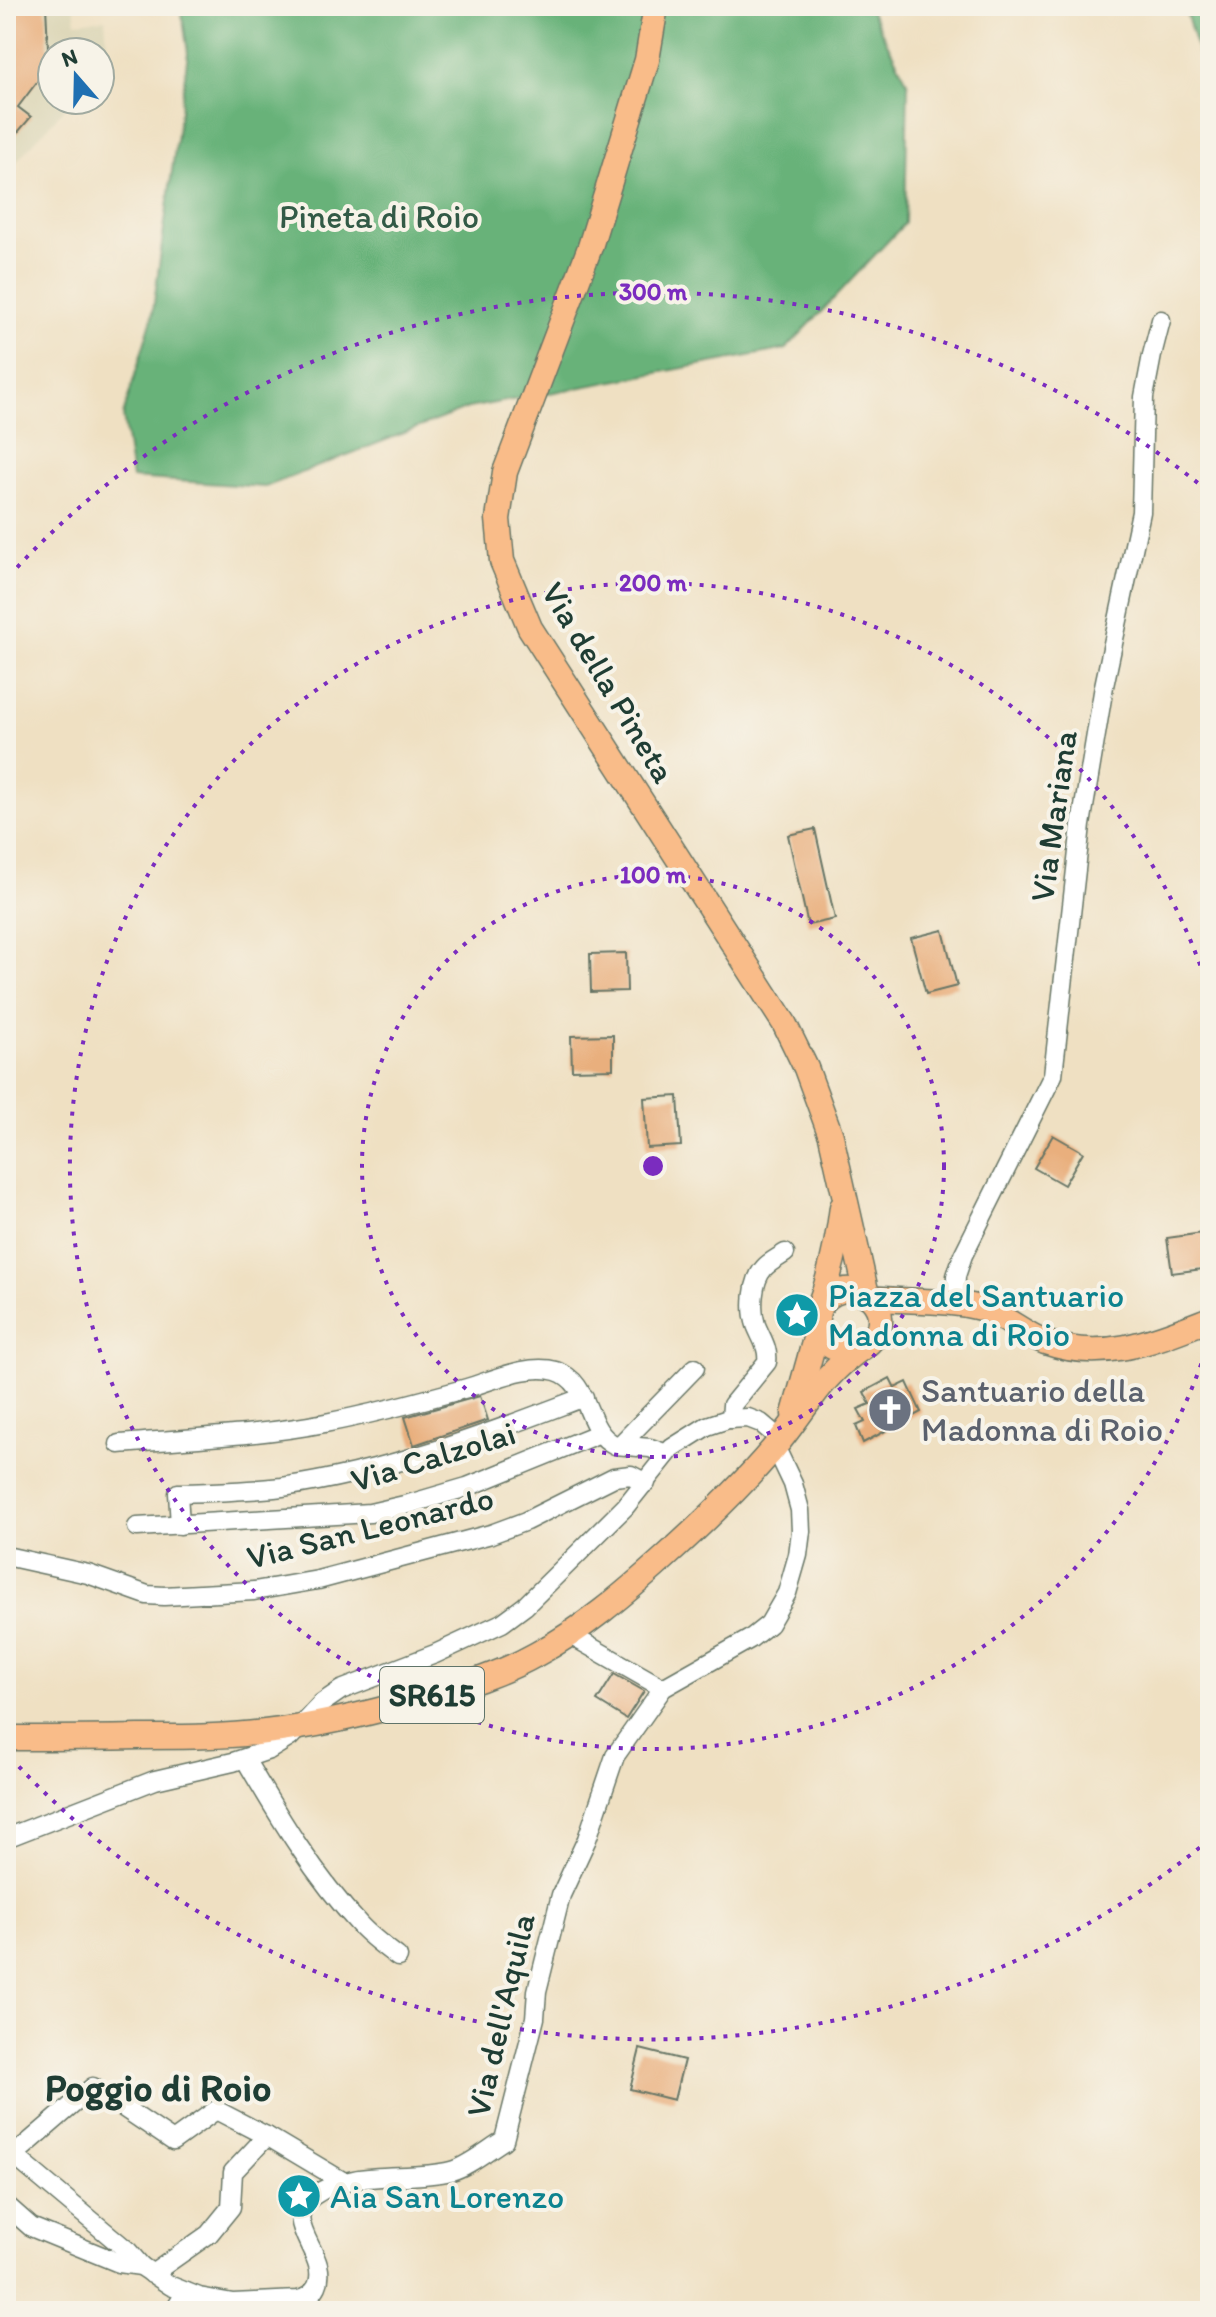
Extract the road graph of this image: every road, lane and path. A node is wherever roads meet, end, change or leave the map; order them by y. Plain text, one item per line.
1 (656, 6) edge
2 (1161, 320) dead end
3 (841, 1177) junction
4 (785, 1253) dead end
5 (869, 1297) junction
6 (949, 1304) junction
7 (819, 1317) junction
8 (1210, 1319) edge
9 (866, 1345) junction
10 (695, 1368) dead end
11 (584, 1397) junction
12 (731, 1419) junction
13 (600, 1433) junction
14 (782, 1438) junction
15 (119, 1444) dead end
16 (620, 1445) junction
17 (667, 1454) junction
18 (646, 1483) junction
19 (180, 1525) junction
20 (137, 1527) dead end
21 (6, 1556) edge
22 (570, 1635) junction
23 (663, 1688) junction
24 (300, 1727) junction
25 (6, 1738) edge
26 (245, 1759) junction
27 (6, 1838) edge
28 (398, 1957) dead end
29 (267, 2136) junction
30 (10, 2152) edge
31 (344, 2182) junction
32 (6, 2205) edge
33 (147, 2270) junction
34 (186, 2292) junction
35 (309, 2305) edge
36 (246, 2307) edge
37 (174, 2311) edge

1 - 3 main road, Via della Pineta
2 - 6 street, Via Mariana
3 - 5 main road, Via della Pineta
3 - 7 main road, Via della Pineta
4 - 12 street
5 - 6 main road, SR615
5 - 7 main road, SR615
5 - 9 main road
6 - 8 main road, SR615
6 - 9 main road, SR615
7 - 9 main road
7 - 14 main road, SR615
9 - 14 main road, SR615
10 - 16 street
11 - 13 street
11 - 15 street
11 - 19 street
12 - 14 street
12 - 17 street
13 - 16 street
13 - 19 street, Via Calzolai
14 - 22 main road, SR615
14 - 23 street, Via dell'Aquila
16 - 17 street
17 - 18 street
18 - 21 street, Via San Leonardo
18 - 24 street
19 - 20 street, Via Calzolai
22 - 23 street
22 - 24 main road, SR615
23 - 31 street, Via dell'Aquila
24 - 25 main road, SR615
24 - 26 street
26 - 27 street
26 - 28 street
29 - 30 street
29 - 31 street
29 - 33 street
30 - 33 street
31 - 35 street, Via dell'Aquila
32 - 33 street
33 - 34 street
34 - 36 street
34 - 37 street
35 - 36 street

